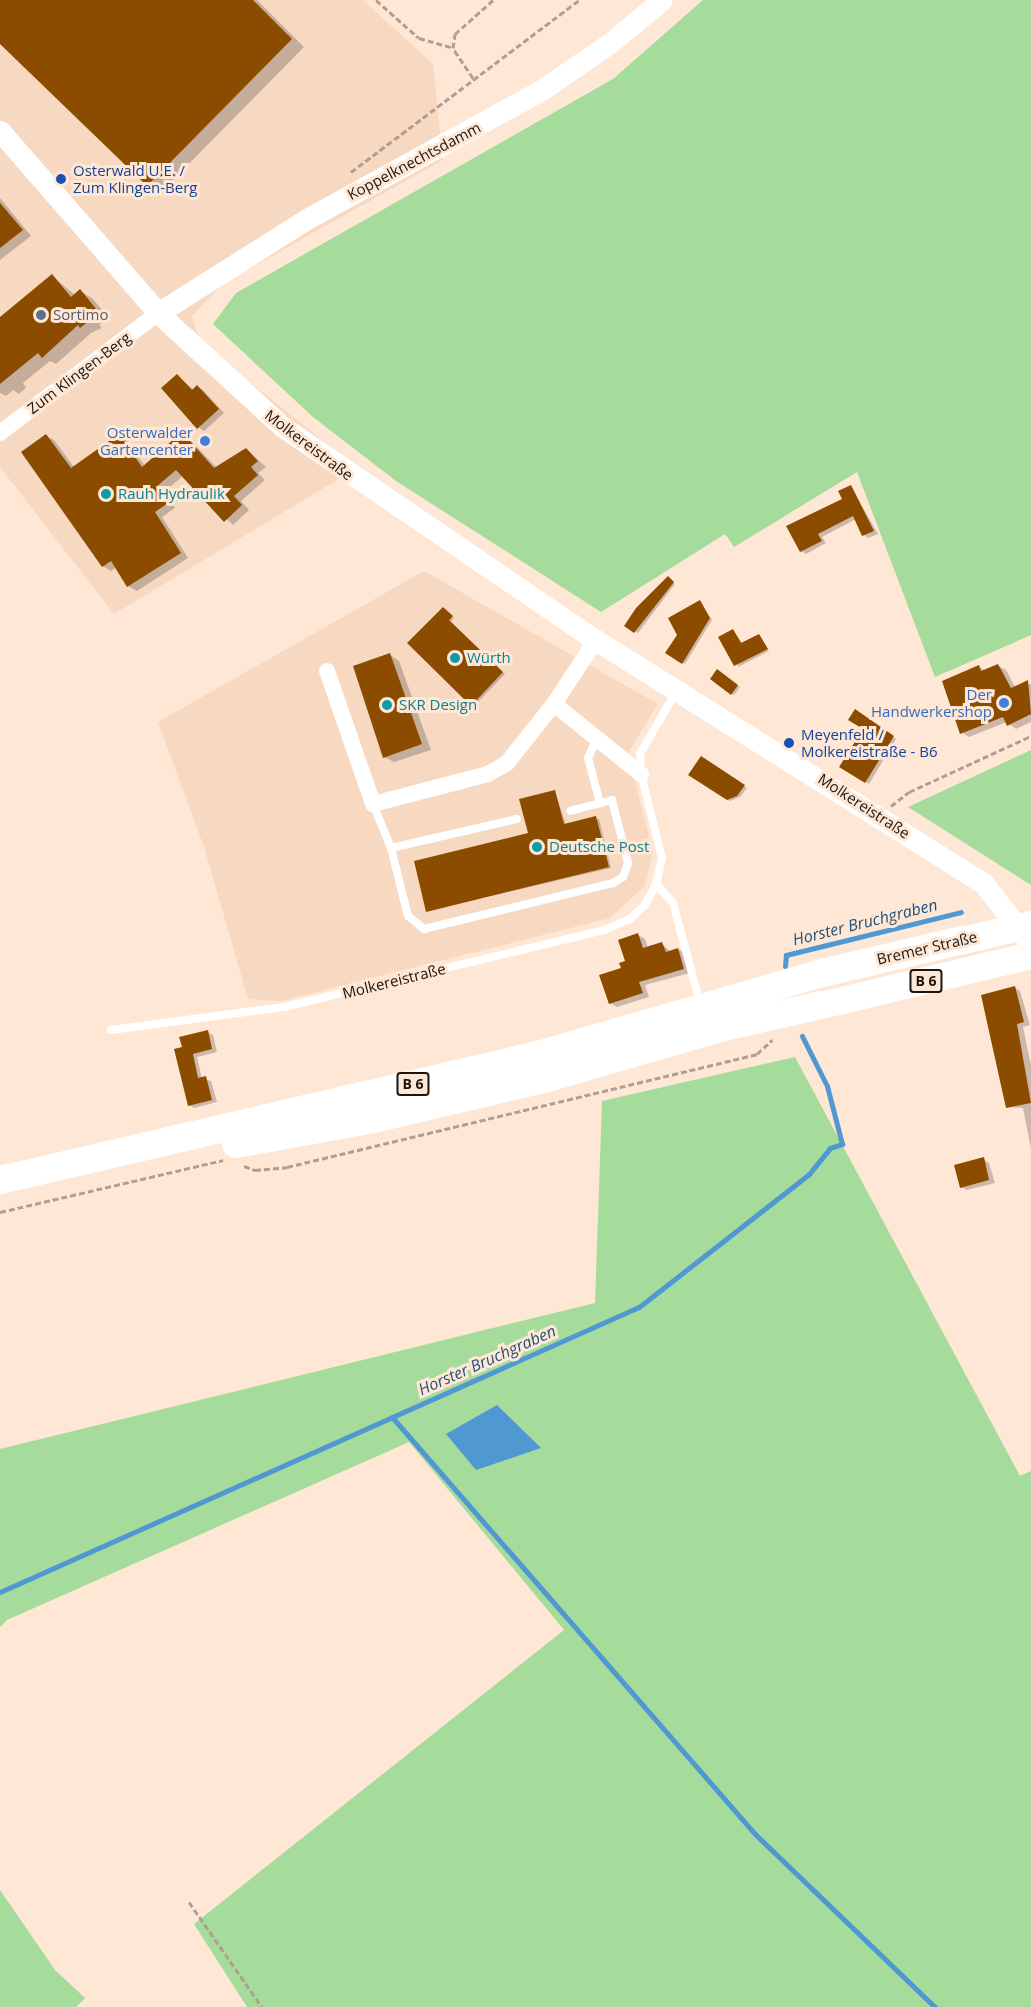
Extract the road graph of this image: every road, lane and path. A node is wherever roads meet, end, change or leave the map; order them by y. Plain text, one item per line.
1 (376, 0) edge
2 (493, 0) edge
3 (579, 0) edge
4 (662, 0) edge
5 (453, 48) junction
6 (473, 78) junction
7 (0, 131) edge
8 (346, 176) dead end
9 (158, 313) junction
10 (0, 433) edge
11 (596, 640) junction
12 (327, 671) dead end
13 (678, 688) junction
14 (554, 704) junction
15 (1031, 736) edge
16 (597, 738) junction
17 (641, 774) junction
18 (600, 803) junction
19 (373, 804) junction
20 (570, 811) dead end
21 (882, 818) junction
22 (517, 819) dead end
23 (391, 848) junction
24 (656, 884) junction
25 (1027, 932) edge
26 (963, 940) joint
27 (1031, 956) edge
28 (697, 992) dead end
29 (821, 1005) joint
30 (111, 1030) dead end
31 (0, 1180) edge
32 (0, 1198) edge
33 (189, 1902) dead end
34 (262, 2007) edge

1 - 5 path
2 - 5 path
3 - 6 path
4 - 9 street, Koppelknechtsdamm
5 - 6 path
6 - 8 path
7 - 9 street, Molkereistraße
9 - 10 street, Zum Klingen-Berg
9 - 11 street, Molkereistraße
11 - 13 street, Molkereistraße
11 - 14 street
12 - 19 street
13 - 17 lane, Molkereistraße
13 - 21 street, Molkereistraße
14 - 16 street
14 - 19 street
15 - 21 path
16 - 17 street
16 - 18 lane
17 - 24 lane, Molkereistraße
18 - 20 lane
18 - 23 lane
19 - 23 lane
21 - 25 street, Molkereistraße
22 - 23 lane
24 - 28 lane
24 - 30 lane, Molkereistraße
25 - 26 main road, Bremer Straße / B 6
26 - 31 highway, Bremer Straße / B 6
27 - 29 main road, Bremer Straße / B 6
29 - 32 highway, B 6
33 - 34 path

